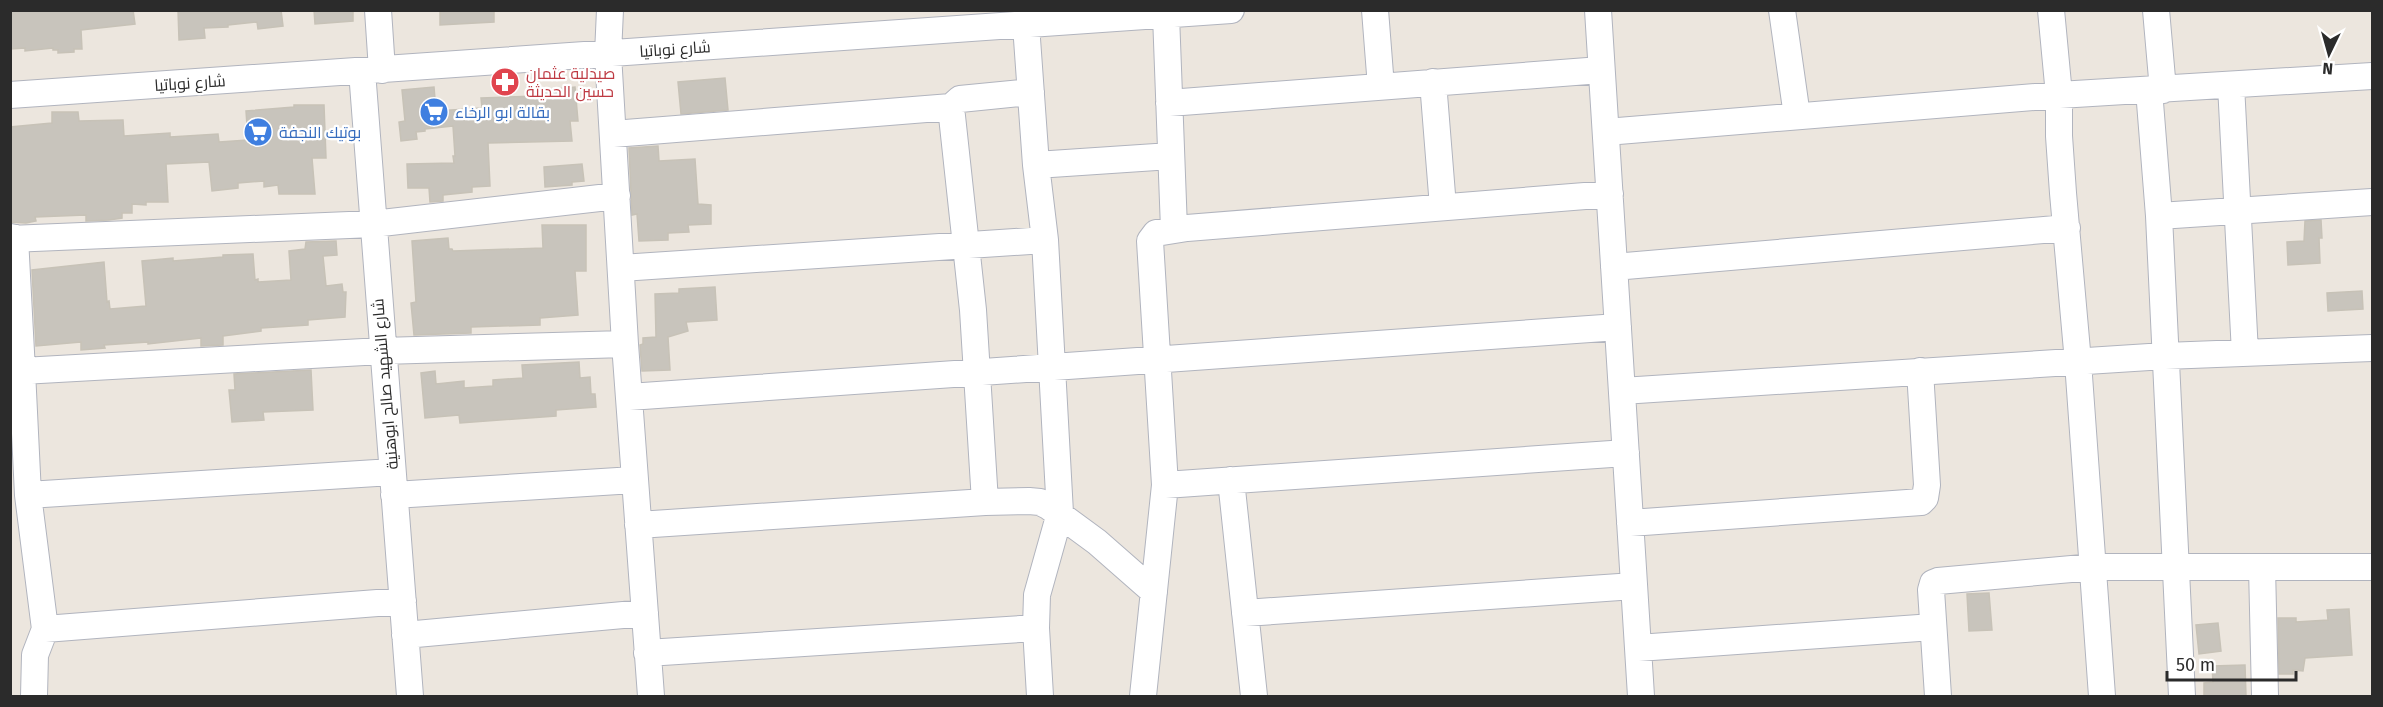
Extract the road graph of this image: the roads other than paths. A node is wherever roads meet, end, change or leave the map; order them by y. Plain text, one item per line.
1 (378, 10) edge
2 (610, 10) edge
3 (1231, 10) edge
4 (1375, 10) edge
5 (1598, 10) edge
6 (1782, 10) edge
7 (2051, 10) edge
8 (2156, 10) edge
9 (1172, 13) edge
10 (1026, 25) junction
11 (608, 54) junction
12 (372, 70) junction
13 (1601, 70) junction
14 (2373, 76) edge
15 (1433, 82) junction
16 (2230, 85) junction
17 (1381, 87) junction
18 (2156, 90) junction
19 (1031, 92) junction
20 (10, 95) edge
21 (2059, 95) junction
22 (1169, 103) junction
23 (951, 106) junction
24 (1797, 116) junction
25 (1606, 132) junction
26 (613, 134) junction
27 (1171, 156) junction
28 (1036, 165) junction
29 (1610, 194) junction
30 (617, 196) junction
31 (2373, 202) edge
32 (1443, 207) junction
33 (2237, 209) junction
34 (2158, 216) junction
35 (373, 224) junction
36 (2067, 228) junction
37 (1174, 229) junction
38 (12, 238) edge
39 (1045, 240) junction
40 (966, 247) junction
41 (1614, 267) junction
42 (621, 268) junction
43 (1618, 327) junction
44 (625, 344) junction
45 (2373, 348) edge
46 (382, 351) junction
47 (2246, 353) junction
48 (2165, 356) junction
49 (1158, 360) junction
50 (2078, 362) junction
51 (1053, 367) junction
52 (976, 370) junction
53 (22, 371) junction
54 (1920, 371) junction
55 (1622, 391) junction
56 (629, 397) junction
57 (1626, 453) junction
58 (634, 480) junction
59 (1231, 480) junction
60 (393, 484) junction
61 (1165, 485) junction
62 (28, 495) junction
63 (986, 502) junction
64 (1059, 513) junction
65 (1630, 523) junction
66 (638, 525) junction
67 (2174, 566) junction
68 (2094, 567) junction
69 (2262, 567) junction
70 (2373, 567) edge
71 (1634, 586) junction
72 (1154, 591) junction
73 (402, 601) junction
74 (1245, 613) junction
75 (645, 614) junction
76 (1933, 627) junction
77 (1036, 628) junction
78 (45, 629) junction
79 (405, 635) junction
80 (1638, 648) junction
81 (647, 653) junction
82 (22, 674) edge
83 (34, 696) edge
84 (410, 696) edge
85 (651, 696) edge
86 (1040, 696) edge
87 (1143, 696) edge
88 (1254, 696) edge
89 (1641, 696) edge
90 (1938, 696) edge
91 (2102, 696) edge
92 (2182, 696) edge
93 (2265, 696) edge

1 - 12 street, شارع الشهيد صالح ابوهنية
2 - 11 street
3 - 9 street, شارع نوباتيا
4 - 17 street
5 - 13 street
6 - 24 street
7 - 21 street
8 - 18 street
9 - 10 street, شارع نوباتيا
9 - 22 street
10 - 11 street, شارع نوباتيا
10 - 19 street
11 - 12 street, شارع نوباتيا
11 - 26 street
12 - 20 street, شارع نوباتيا
12 - 35 street, شارع الشهيد صالح ابوهنية
13 - 15 street
13 - 25 street
14 - 16 street
15 - 17 street
15 - 32 street
16 - 18 street
16 - 33 street
17 - 22 street
18 - 21 street
18 - 34 street
19 - 23 street
19 - 28 street
21 - 24 street
21 - 36 street
22 - 27 street
23 - 26 street
23 - 40 street
24 - 25 street
25 - 29 street
26 - 30 street
27 - 28 street
27 - 37 street
28 - 39 street
29 - 32 street
29 - 41 street
30 - 35 street
30 - 42 street
31 - 33 street
32 - 37 street
33 - 34 street
33 - 47 street
34 - 48 street
35 - 38 street
35 - 46 street, شارع الشهيد صالح ابوهنية
36 - 41 street
36 - 50 street
37 - 49 street
38 - 53 street
39 - 40 street
39 - 51 street
40 - 42 street
40 - 52 street
41 - 43 street
42 - 44 street
43 - 49 street
43 - 55 street
44 - 46 street
44 - 56 street
45 - 47 street
46 - 53 street
46 - 60 street, شارع الشهيد صالح ابوهنية
47 - 48 street
48 - 50 street
48 - 67 street
49 - 51 street
49 - 61 street
50 - 54 street
50 - 68 street
51 - 52 street
51 - 64 street
52 - 56 street
52 - 63 street
53 - 62 street
54 - 55 street
54 - 65 street
55 - 57 street
56 - 58 street
57 - 59 street
57 - 65 street
58 - 60 street
58 - 66 street
59 - 61 street
59 - 74 street
60 - 62 street
60 - 73 street, شارع الشهيد صالح ابوهنية
61 - 72 street
62 - 78 street
63 - 64 street
63 - 66 street
64 - 72 street
64 - 77 street
65 - 71 street
66 - 75 street
67 - 68 street
67 - 69 street
67 - 92 street
68 - 76 street
68 - 91 street
69 - 70 street
69 - 93 street
71 - 74 street
71 - 80 street
72 - 87 street
73 - 78 street
73 - 79 street, شارع الشهيد صالح ابوهنية
74 - 88 street
75 - 79 street
75 - 81 street
76 - 80 street
76 - 90 street
77 - 81 street
77 - 86 street
78 - 82 street
79 - 84 street, شارع الشهيد صالح ابوهنية
80 - 89 street
81 - 85 street
82 - 83 street

